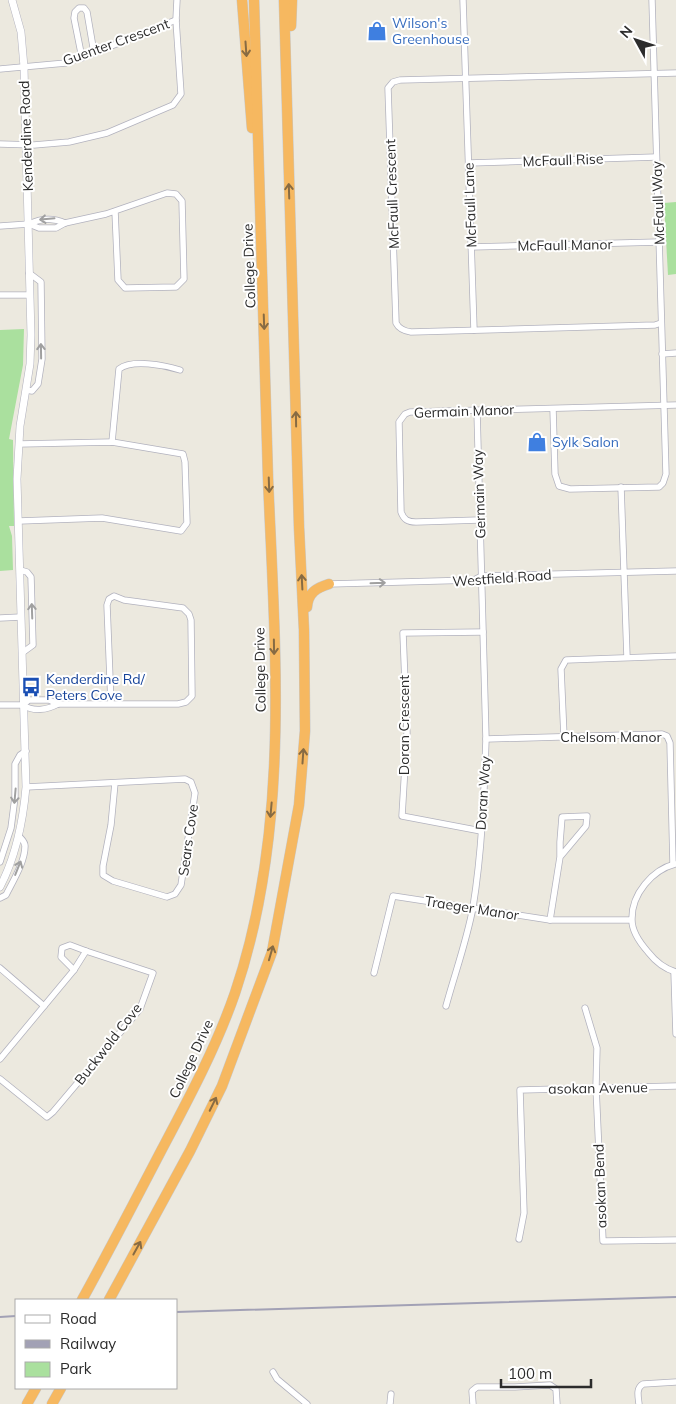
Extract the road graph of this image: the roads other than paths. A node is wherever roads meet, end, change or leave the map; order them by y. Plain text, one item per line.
1 (12, 0) edge
2 (177, 0) edge
3 (242, 0) edge
4 (254, 0) edge
5 (284, 0) edge
6 (292, 0) edge
7 (463, 0) edge
8 (652, 0) edge
9 (176, 20) junction
10 (94, 53) junction
11 (82, 58) junction
12 (24, 67) junction
13 (0, 69) edge
14 (676, 73) edge
15 (654, 74) junction
16 (466, 79) junction
17 (287, 132) junction
18 (0, 144) edge
19 (27, 145) junction
20 (656, 157) junction
21 (469, 163) junction
22 (116, 210) junction
23 (29, 224) junction
24 (0, 226) edge
25 (659, 242) junction
26 (471, 247) junction
27 (29, 273) junction
28 (263, 274) junction
29 (0, 295) edge
30 (30, 295) junction
31 (661, 323) junction
32 (474, 330) junction
33 (662, 354) junction
34 (676, 354) edge
35 (180, 370) dead end
36 (26, 390) junction
37 (664, 405) junction
38 (676, 405) edge
39 (553, 409) junction
40 (477, 411) junction
41 (112, 442) junction
42 (19, 444) junction
43 (621, 487) junction
44 (479, 520) junction
45 (19, 521) junction
46 (20, 570) junction
47 (676, 571) edge
48 (624, 572) junction
49 (482, 576) junction
50 (329, 584) joint
51 (21, 617) junction
52 (0, 618) edge
53 (304, 630) junction
54 (483, 632) junction
55 (22, 654) junction
56 (676, 656) edge
57 (627, 657) junction
58 (111, 704) junction
59 (0, 705) edge
60 (23, 705) junction
61 (564, 737) junction
62 (486, 739) junction
63 (26, 751) junction
64 (115, 783) junction
65 (26, 787) junction
66 (481, 831) junction
67 (19, 836) junction
68 (560, 856) junction
69 (0, 862) edge
70 (674, 864) edge
71 (0, 887) edge
72 (0, 898) edge
73 (473, 909) junction
74 (550, 920) junction
75 (631, 920) junction
76 (86, 950) junction
77 (0, 968) edge
78 (74, 970) junction
79 (675, 972) edge
80 (374, 973) dead end
81 (44, 1006) junction
82 (446, 1006) dead end
83 (585, 1008) dead end
84 (676, 1034) edge
85 (0, 1059) edge
86 (0, 1079) edge
87 (676, 1086) edge
88 (596, 1087) junction
89 (519, 1239) dead end
90 (676, 1240) edge
91 (111, 1296) edge
92 (83, 1299) edge
93 (273, 1372) dead end
94 (676, 1382) edge
95 (35, 1389) edge
96 (60, 1389) edge
97 (391, 1394) dead end
98 (26, 1404) edge
99 (52, 1404) edge
100 (307, 1404) edge
101 (390, 1404) edge
102 (473, 1404) edge
103 (557, 1404) edge
104 (639, 1404) edge

1 - 12 street, Kenderdine Road
2 - 9 street
3 -> 28 highway
4 - 28 highway, College Drive
5 - 17 highway
6 - 17 highway
7 - 16 street, McFaull Lane
8 - 15 street, McFaull Way
9 - 10 street, Guenter Crescent
9 - 19 street, Guenter Crescent
10 - 11 street, Guenter Crescent
10 - 11 street
11 - 12 street, Guenter Crescent
12 - 13 street, Guenter Crescent
12 - 19 street, Kenderdine Road
14 - 15 street, McFaull Crescent
15 - 16 street, McFaull Crescent
15 - 20 street, McFaull Way
16 - 21 street, McFaull Lane
16 - 32 street, McFaull Crescent
53 -> 17 highway
18 - 19 street, Guenter Crescent
19 - 23 street, Kenderdine Road
20 - 21 street, McFaull Rise
20 - 25 street, McFaull Way
21 - 26 street, McFaull Lane
22 - 22 street
22 - 23 street
23 - 24 street
23 - 27 street, Kenderdine Road
25 - 26 street, McFaull Manor
25 - 31 street, McFaull Way
26 - 32 street, McFaull Lane
27 - 30 street, Kenderdine Road
36 -> 27 street
28 -> 92 highway, College Drive
29 - 30 street
30 - 36 street, Kenderdine Road
31 - 32 street, McFaull Crescent
31 - 33 street, McFaull Way
33 - 34 street
33 - 37 street, McFaull Way
35 - 41 street
36 - 42 street, Kenderdine Road
37 - 38 street, Germain Manor
37 - 39 street, Germain Manor
37 - 43 street, McFaull Way
39 - 40 street, Germain Manor
39 - 43 street, McFaull Way
40 - 44 street, Germain Way
40 - 44 street, Germain Manor
41 - 42 street
41 - 45 street
42 - 45 street, Kenderdine Road
43 - 48 street
44 - 49 street, Germain Way
45 - 46 street, Kenderdine Road
46 - 51 street, Kenderdine Road
55 -> 46 street
47 - 48 street, Westfield Road
48 - 49 street, Westfield Road
48 - 57 street
50 -> 49 street, Westfield Road
49 - 54 street, Doran Way
50 - 53 highway
51 - 52 street
51 - 55 street, Kenderdine Road
91 -> 53 highway
54 - 62 street, Doran Way
54 - 66 street, Doran Crescent
55 - 60 street, Kenderdine Road
56 - 57 street
57 - 61 street
58 - 58 street
58 - 60 street
59 - 60 street
60 - 63 street, Kenderdine Road
61 - 62 street, Chelsom Manor
61 - 70 street, Chelsom Manor
62 - 66 street, Doran Way
63 - 65 street, Kenderdine Road
63 -> 69 street
64 - 64 street, Sears Cove
64 - 65 street, Sears Cove
65 - 67 street, Kenderdine Road
66 - 73 street, Doran Way
67 - 71 street, Kenderdine Road
72 -> 67 street, Kenderdine Road
68 - 68 street
68 - 74 street
70 - 75 street
73 - 74 street, Traeger Manor
73 - 80 street, Traeger Manor
73 - 82 street, Doran Way
74 - 75 street, Traeger Manor
75 - 79 street
76 - 78 street
76 - 78 street, Buckwold Cove
76 - 86 street, Buckwold Cove
77 - 81 street
78 - 81 street
79 - 84 street
81 - 85 street
83 - 88 street
87 - 88 street, asokan Avenue
88 - 89 street, asokan Avenue
88 - 90 street, asokan Bend
93 - 100 street
94 - 104 street
95 - 98 highway
96 - 99 highway
97 - 101 street
102 - 103 street

